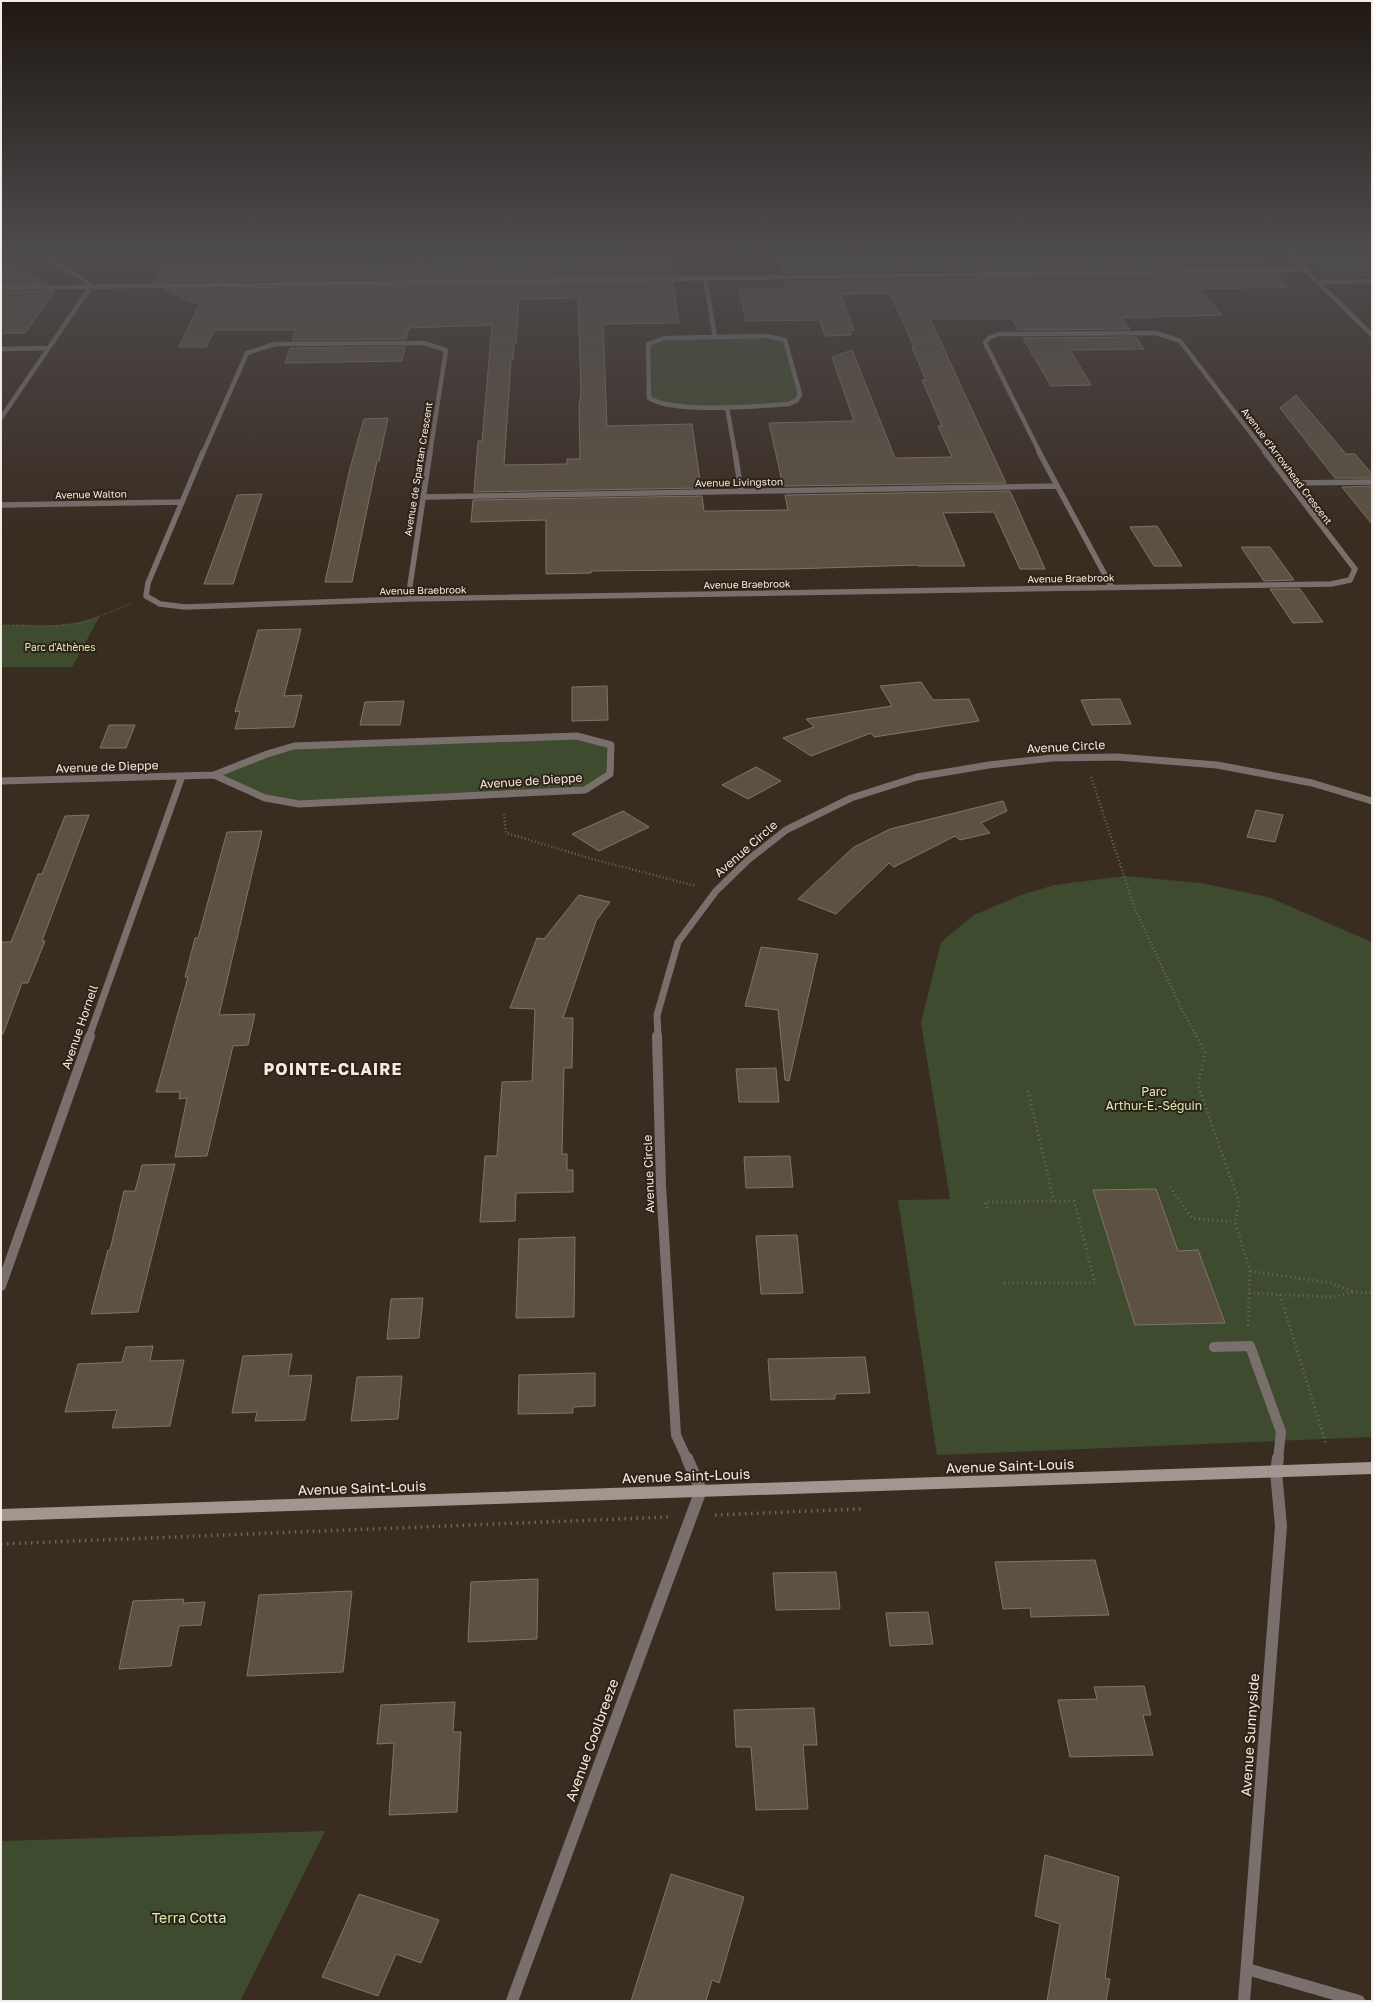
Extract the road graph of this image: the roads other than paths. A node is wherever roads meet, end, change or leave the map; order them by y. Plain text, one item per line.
1 (264, 347) edge
2 (441, 347) edge
3 (648, 347) edge
4 (786, 347) edge
5 (987, 347) edge
6 (1185, 347) edge
7 (48, 348) joint
8 (1, 349) edge
9 (727, 407) junction
10 (1, 418) edge
11 (1372, 482) edge
12 (1290, 483) junction
13 (1056, 486) junction
14 (742, 491) junction
15 (423, 497) junction
16 (181, 502) junction
17 (1, 505) edge
18 (1350, 580) joint
19 (1111, 586) junction
20 (146, 596) joint
21 (408, 599) junction
22 (214, 775) junction
23 (182, 776) junction
24 (1, 781) edge
25 (1372, 801) edge
26 (1, 1286) edge
27 (1214, 1347) dead end
28 (1372, 1468) edge
29 (1276, 1472) junction
30 (701, 1490) junction
31 (1, 1515) edge
32 (1247, 1969) junction
33 (512, 2001) edge
34 (1244, 2001) edge
35 (1360, 2001) edge

1 - 16 street, Avenue de Spartan Crescent
2 - 15 street, Avenue de Spartan Crescent
3 - 9 street
4 - 9 street
5 - 13 street, Avenue d'Arrowhead Crescent
6 - 12 street, Avenue d'Arrowhead Crescent
7 - 8 street
7 - 10 street
9 - 14 street
11 - 12 street
12 - 18 street, Avenue d'Arrowhead Crescent
13 - 14 street, Avenue Livingston
13 - 19 street, Avenue d'Arrowhead Crescent
14 - 15 street, Avenue Livingston
15 - 21 street, Avenue de Spartan Crescent
16 - 17 street, Avenue Walton
16 - 20 street, Avenue de Spartan Crescent
18 - 19 street, Avenue Braebrook
19 - 21 street, Avenue Braebrook
20 - 21 street, Avenue Braebrook
22 - 22 street, Avenue de Dieppe
22 - 23 street, Avenue de Dieppe
23 - 24 street, Avenue de Dieppe
23 - 26 street, Avenue Hornell
25 - 30 street, Avenue Circle
27 - 29 street, Avenue Sunnyside
28 - 29 street, Avenue Saint-Louis
29 - 30 street, Avenue Saint-Louis
29 - 32 street, Avenue Sunnyside
30 - 31 street, Avenue Saint-Louis
30 - 33 street, Avenue Coolbreeze
32 - 34 street, Avenue Sunnyside
32 - 35 street

